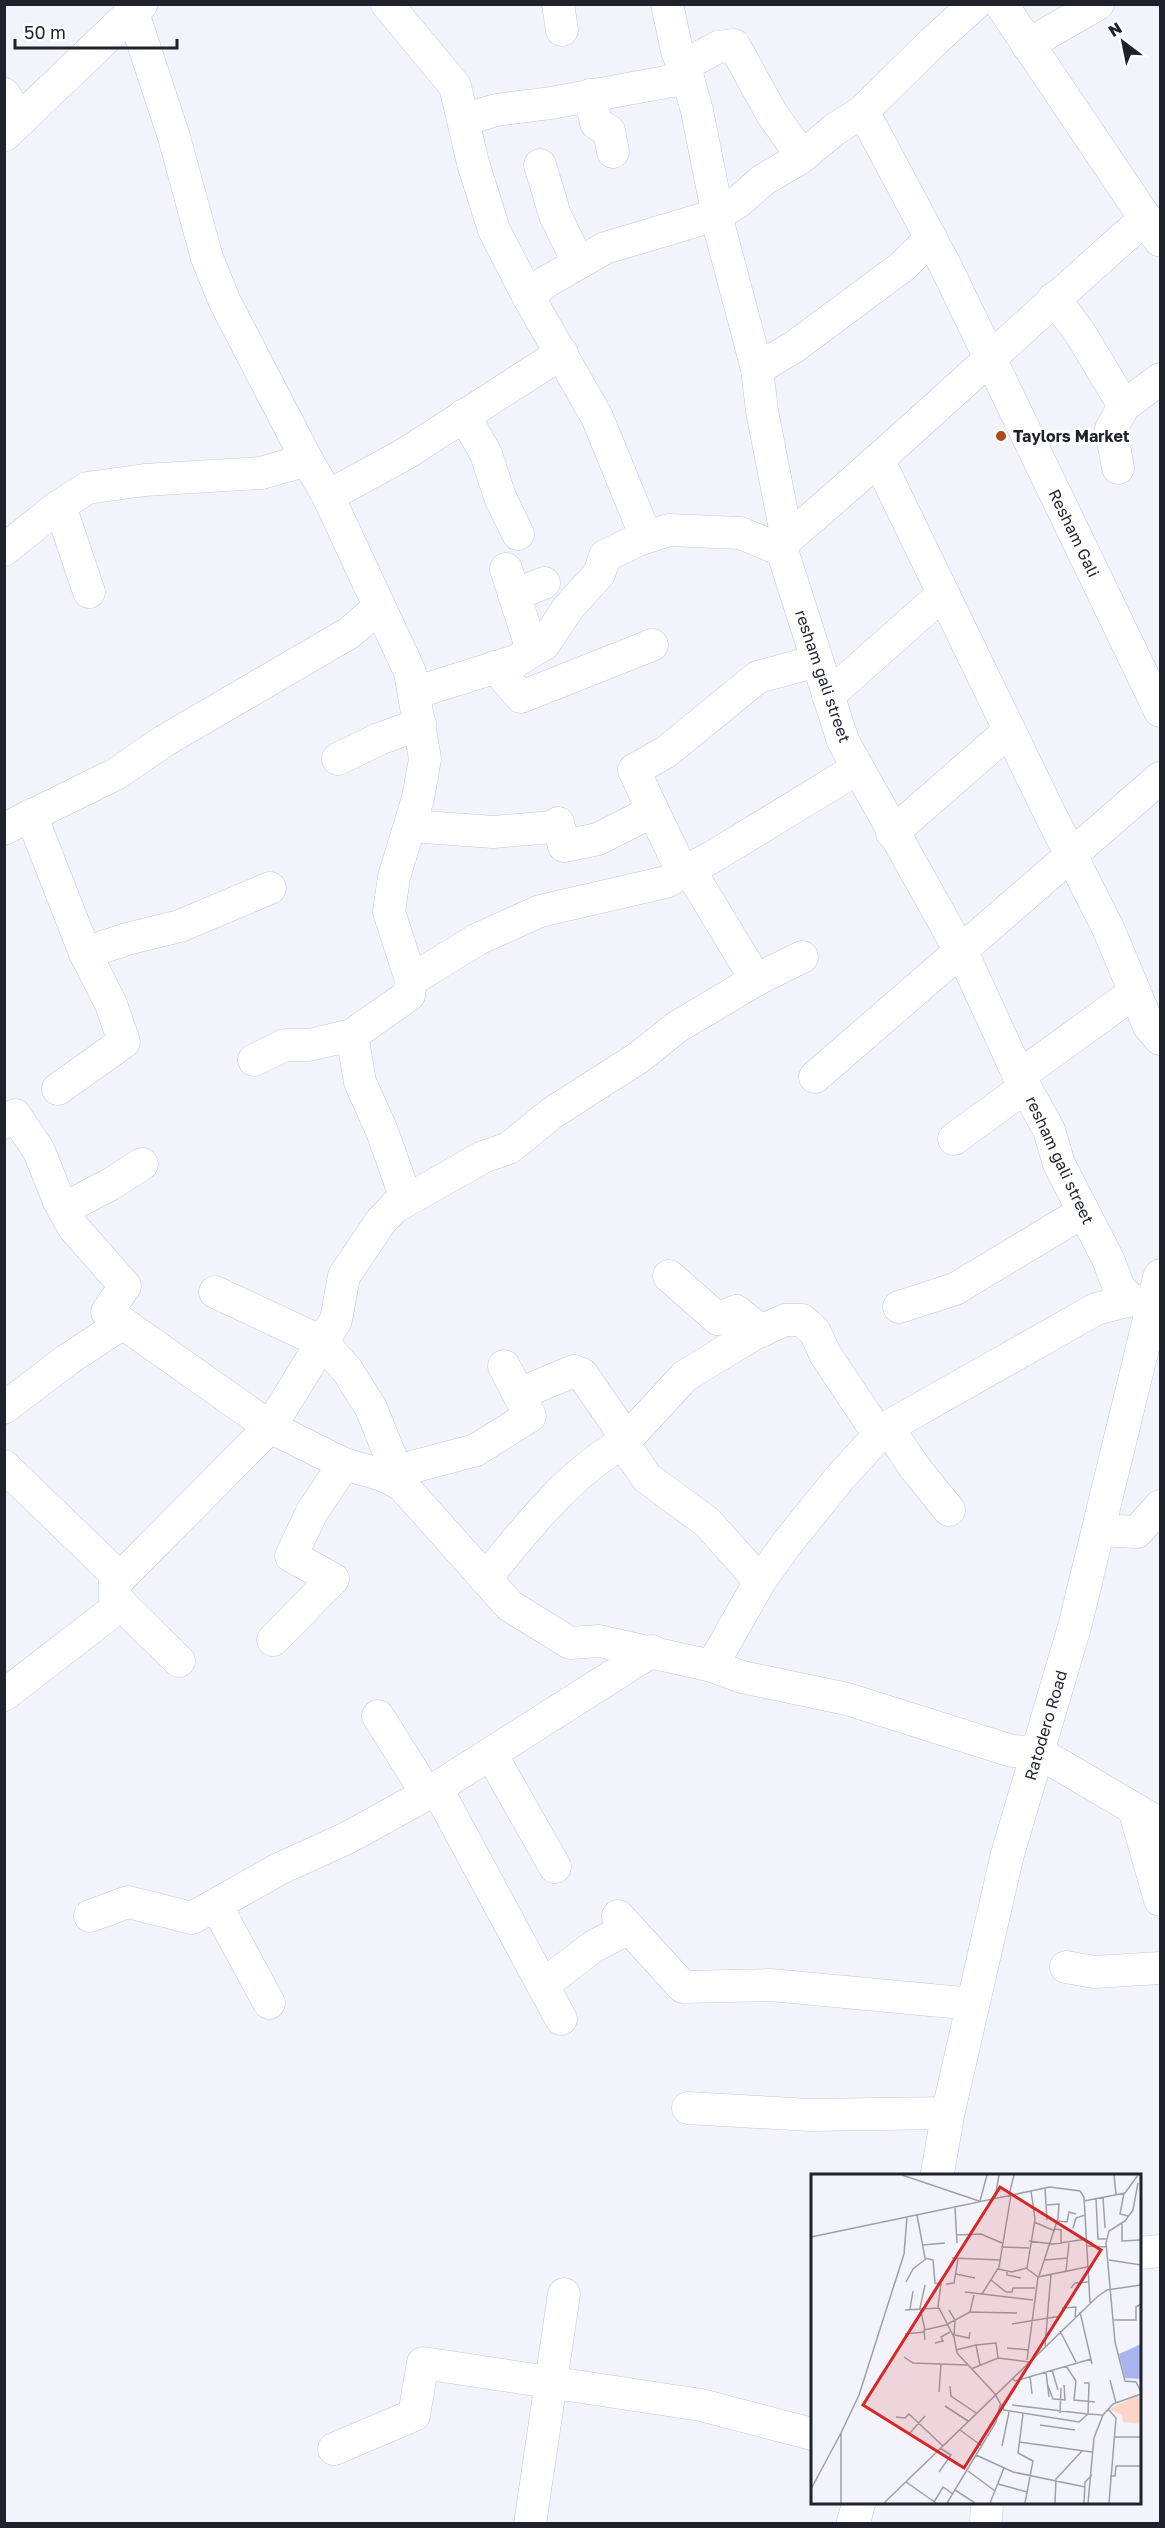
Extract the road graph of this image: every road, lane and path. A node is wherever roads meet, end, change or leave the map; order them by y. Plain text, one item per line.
1 (387, 4) edge
2 (667, 4) edge
3 (975, 4) edge
4 (1001, 4) edge
5 (1098, 4) edge
6 (128, 11) edge
7 (1027, 45) junction
8 (686, 72) junction
9 (590, 95) junction
10 (863, 111) junction
11 (10, 116) edge
12 (464, 120) junction
13 (613, 152) dead end
14 (802, 156) junction
15 (540, 165) dead end
16 (716, 215) junction
17 (1153, 229) edge
18 (931, 238) junction
19 (578, 262) junction
20 (528, 296) junction
21 (1054, 298) junction
22 (562, 353) junction
23 (989, 356) junction
24 (757, 369) junction
25 (1161, 379) edge
26 (1124, 406) junction
27 (464, 415) junction
28 (307, 460) junction
29 (879, 461) junction
30 (1118, 468) dead end
31 (328, 496) junction
32 (60, 506) junction
33 (518, 534) dead end
34 (646, 537) junction
35 (784, 544) junction
36 (4, 550) edge
37 (543, 583) dead end
38 (89, 592) dead end
39 (943, 594) junction
40 (379, 607) junction
41 (652, 645) dead end
42 (532, 650) junction
43 (817, 661) junction
44 (495, 667) junction
45 (1156, 690) edge
46 (414, 693) junction
47 (828, 696) junction
48 (420, 724) junction
49 (1009, 731) junction
50 (338, 759) dead end
51 (858, 768) junction
52 (1161, 778) edge
53 (653, 811) junction
54 (18, 822) edge
55 (411, 826) junction
56 (892, 833) junction
57 (1071, 855) junction
58 (686, 871) junction
59 (270, 888) dead end
60 (961, 952) junction
61 (85, 953) junction
62 (802, 957) dead end
63 (411, 980) junction
64 (756, 980) junction
65 (1135, 992) junction
66 (352, 1035) junction
67 (1161, 1039) edge
68 (254, 1060) dead end
69 (815, 1077) dead end
70 (1022, 1082) junction
71 (58, 1089) dead end
72 (4, 1123) edge
73 (954, 1139) dead end
74 (142, 1164) dead end
75 (395, 1207) junction
76 (63, 1209) junction
77 (1083, 1212) junction
78 (669, 1275) dead end
79 (215, 1292) dead end
80 (1149, 1293) edge
81 (898, 1307) dead end
82 (123, 1323) junction
83 (761, 1331) junction
84 (322, 1342) junction
85 (504, 1366) dead end
86 (519, 1394) junction
87 (4, 1408) edge
88 (270, 1427) junction
89 (884, 1432) junction
90 (625, 1441) junction
91 (344, 1464) junction
92 (4, 1466) edge
93 (399, 1478) junction
94 (1161, 1506) edge
95 (949, 1510) dead end
96 (1098, 1530) junction
97 (485, 1578) junction
98 (760, 1581) junction
99 (121, 1591) junction
100 (273, 1640) dead end
101 (652, 1651) junction
102 (179, 1661) dead end
103 (712, 1666) junction
104 (4, 1695) edge
105 (378, 1716) dead end
106 (1038, 1752) junction
107 (491, 1754) junction
108 (432, 1792) junction
109 (1134, 1809) junction
110 (1161, 1824) edge
111 (555, 1867) dead end
112 (1161, 1900) edge
113 (216, 1905) junction
114 (90, 1916) dead end
115 (1066, 1967) dead end
116 (1161, 1968) edge
117 (543, 1985) junction
118 (269, 2003) dead end
119 (973, 2004) junction
120 (561, 2019) dead end
121 (688, 2108) dead end
122 (948, 2113) junction
123 (937, 2174) edge
124 (1161, 2251) edge
125 (1141, 2253) edge
126 (564, 2294) dead end
127 (552, 2381) junction
128 (811, 2433) edge
129 (334, 2449) dead end
130 (858, 2504) edge
131 (987, 2504) edge
132 (530, 2523) edge
133 (853, 2523) edge
134 (986, 2523) edge

1 - 12 street
2 - 8 street, resham gali street
3 - 10 street
4 - 7 main road
5 - 7 street
6 - 11 main road
6 - 28 street
7 - 17 main road
8 - 9 street
8 - 14 street
8 - 16 street, resham gali street
9 - 12 street
9 - 13 street
10 - 14 street
10 - 18 street, Resham Gali
12 - 20 street
14 - 16 street
15 - 19 street
16 - 19 street
16 - 24 street, resham gali street
17 - 21 street
18 - 23 street, Resham Gali
18 - 24 street
19 - 20 street
20 - 22 street
21 - 23 street
21 - 26 street
22 - 27 street
22 - 34 street
23 - 29 street
23 - 45 street, Resham Gali
24 - 35 street, resham gali street
25 - 26 street
26 - 30 street
27 - 31 street
27 - 33 street
28 - 31 street
28 - 32 street
29 - 35 street
29 - 39 street
31 - 40 street
32 - 36 street
32 - 38 street
34 - 35 street
34 - 42 street
35 - 43 street, resham gali street
37 - 42 street
39 - 47 street
39 - 49 street
40 - 46 street
40 - 54 street
41 - 44 street
42 - 44 street
43 - 47 street, resham gali street
43 - 53 street
44 - 46 street
46 - 48 street
47 - 51 street, resham gali street
48 - 50 street
48 - 55 street
49 - 56 street
49 - 57 street
51 - 56 street, resham gali street
51 - 58 street
52 - 57 street
53 - 55 street
53 - 58 street
54 - 61 street
55 - 63 street
56 - 60 street, resham gali street
57 - 60 street
57 - 65 street
58 - 63 street
58 - 64 street
59 - 61 street
60 - 69 street
60 - 70 street, resham gali street
61 - 71 street
62 - 64 street
63 - 66 street
64 - 75 street
65 - 67 street
65 - 70 street
66 - 68 street
66 - 75 street
70 - 73 street
70 - 77 street, resham gali street
72 - 76 street
74 - 76 street
75 - 84 street
76 - 82 street
77 - 80 street, resham gali street
77 - 81 street
78 - 83 street
79 - 84 street
80 - 89 street
80 - 96 main road, Ratodero Road
82 - 87 street
82 - 88 street
83 - 89 street
83 - 90 street
84 - 88 street
84 - 93 street
85 - 86 street
86 - 90 street
86 - 93 street
88 - 91 street
88 - 99 street
89 - 95 street
89 - 98 street
90 - 97 street
90 - 98 street
91 - 93 street
91 - 100 street
92 - 99 street
93 - 97 street
94 - 96 street
96 - 106 main road, Ratodero Road
97 - 101 street
98 - 103 street
99 - 102 street
99 - 104 street
101 - 103 street
101 - 107 street
103 - 106 street
105 - 108 street
106 - 109 street
106 - 119 main road, Ratodero Road
107 - 108 street
107 - 111 street
108 - 113 street
108 - 117 street
109 - 110 street
109 - 112 street
113 - 114 street
113 - 118 street
115 - 116 street
117 - 119 street
117 - 120 street
119 - 122 main road, Ratodero Road
121 - 122 street
122 - 123 main road, Ratodero Road
124 - 125 street
126 - 127 street
127 - 128 street
127 - 129 street
127 - 132 street
130 - 133 main road
131 - 134 street

